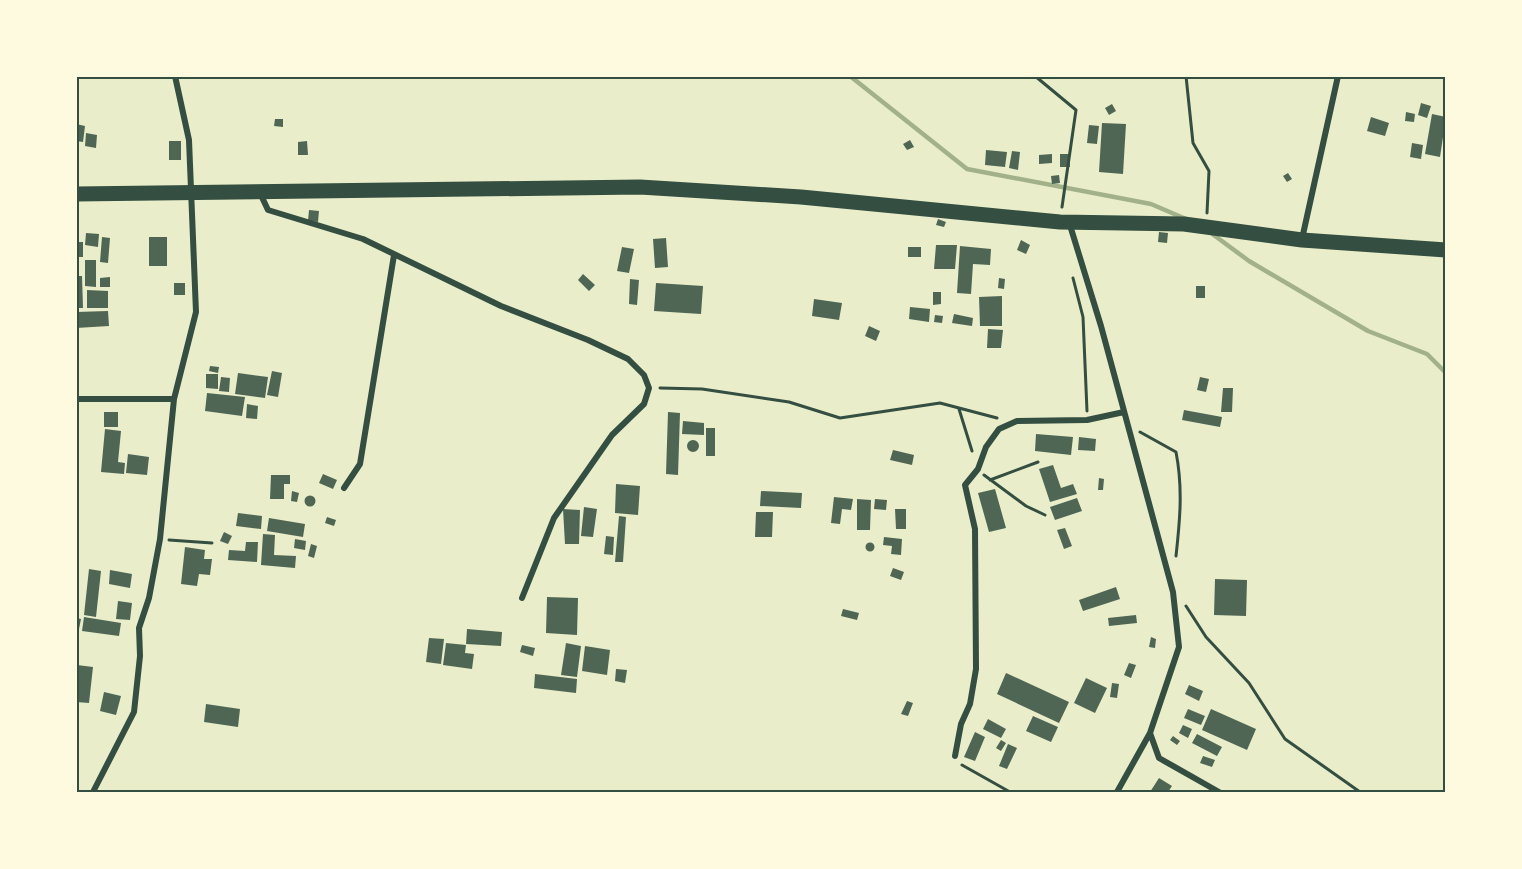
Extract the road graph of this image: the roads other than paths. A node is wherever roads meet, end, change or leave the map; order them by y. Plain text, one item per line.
1 (175, 76) edge
2 (1338, 76) edge
3 (260, 192) junction
4 (191, 193) junction
5 (76, 194) edge
6 (1064, 222) junction
7 (1302, 240) junction
8 (1446, 250) edge
9 (394, 255) junction
10 (76, 399) edge
11 (174, 399) junction
12 (1124, 412) junction
13 (344, 488) dead end
14 (522, 598) dead end
15 (1150, 734) junction
16 (955, 756) road end
17 (93, 792) edge
18 (1117, 792) edge
19 (1219, 792) edge

1 - 4 street
2 - 7 street
3 - 4 main road
3 - 6 main road
3 - 9 street
4 - 5 main road
4 - 11 street
6 - 7 main road
6 - 12 street
7 - 8 main road
9 - 13 street
9 - 14 street
10 - 11 street
11 - 17 street
12 - 15 street
12 - 16 street
15 - 18 street
15 - 19 street

